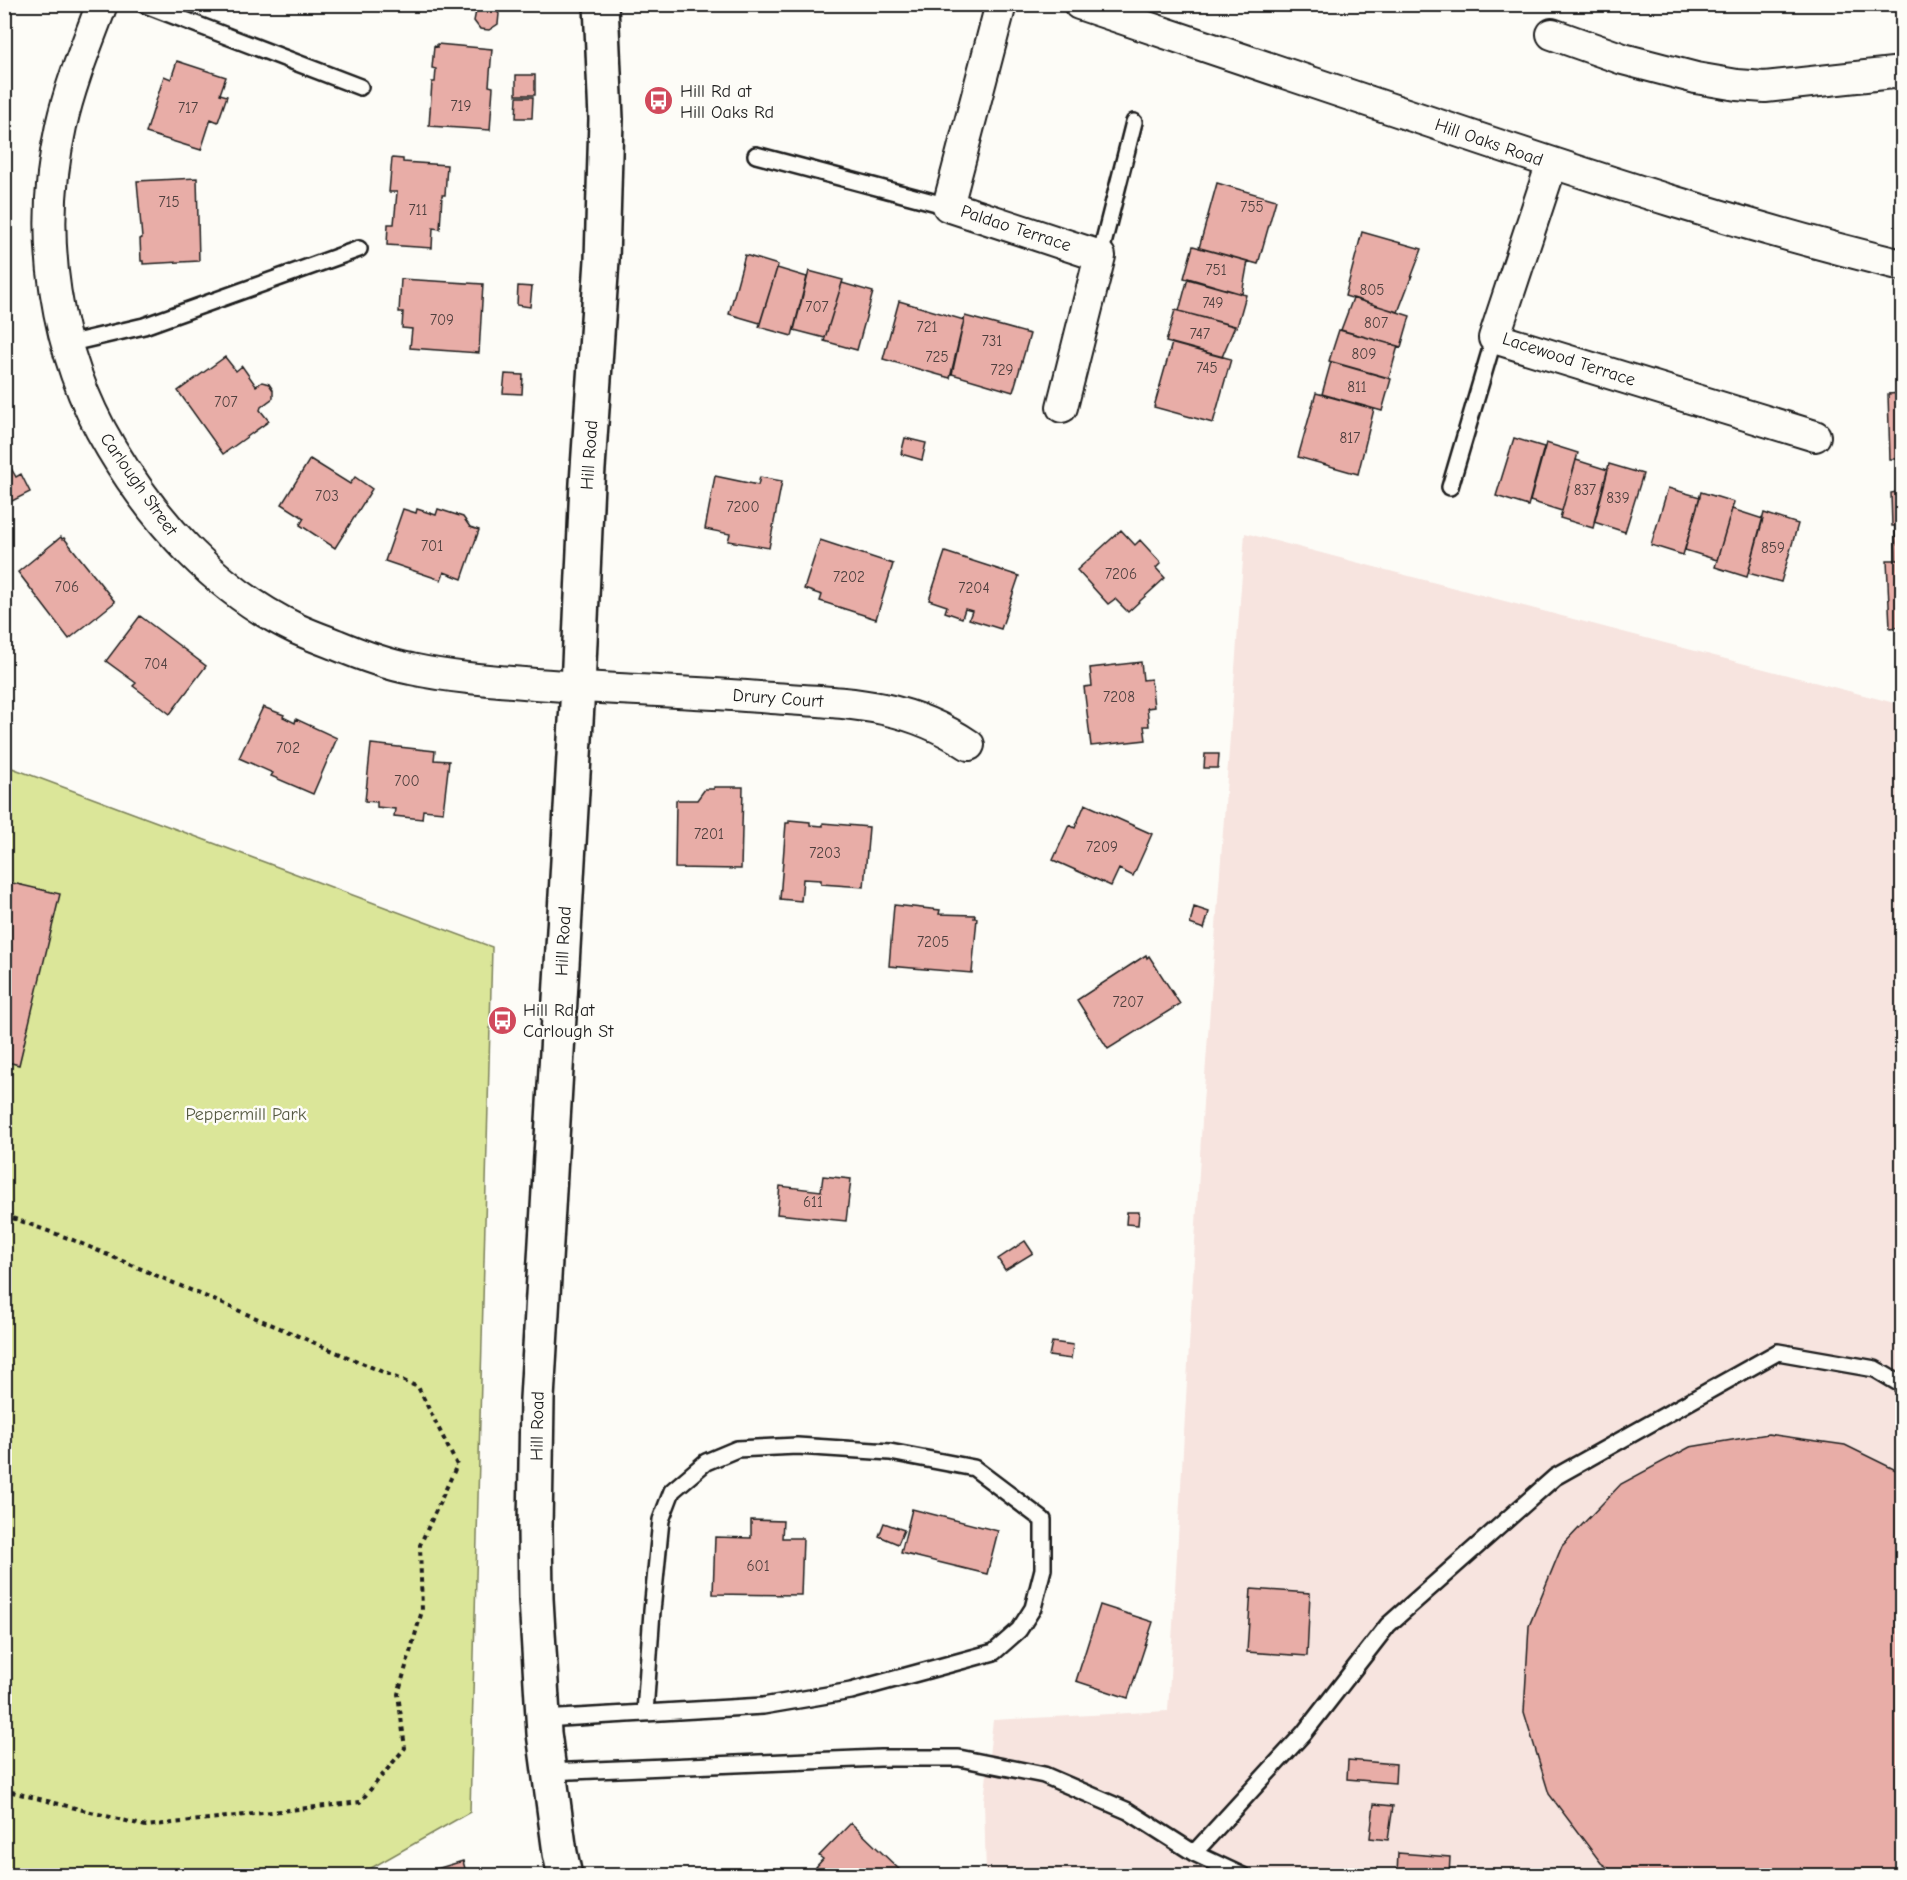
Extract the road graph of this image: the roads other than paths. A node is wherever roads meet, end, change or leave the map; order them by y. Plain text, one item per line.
1 (102, 4) edge
2 (143, 4) edge
3 (601, 4) edge
4 (1001, 4) edge
5 (1079, 4) edge
6 (1552, 34) dead end
7 (1902, 72) edge
8 (360, 87) dead end
9 (1134, 122) dead end
10 (756, 155) dead end
11 (1552, 163) junction
12 (948, 206) junction
13 (359, 249) dead end
14 (1100, 256) junction
15 (1902, 265) edge
16 (1494, 338) junction
17 (67, 344) junction
18 (1062, 407) dead end
19 (1815, 436) dead end
20 (1450, 487) dead end
21 (578, 687) junction
22 (969, 745) dead end
23 (1902, 1385) edge
24 (645, 1713) junction
25 (543, 1719) junction
26 (548, 1772) junction
27 (1194, 1853) junction
28 (565, 1875) edge
29 (1243, 1875) edge

1 - 17 street, Carlough Street
2 - 8 lane
3 - 21 street, Hill Road
4 - 12 street, Paldao Terrace
5 - 11 street, Hill Oaks Road
6 - 7 street
9 - 14 lane
10 - 12 lane
11 - 15 street, Hill Oaks Road
11 - 16 street, Lacewood Terrace
12 - 14 street, Paldao Terrace
13 - 17 lane
14 - 18 street
16 - 19 street, Lacewood Terrace
16 - 20 lane
17 - 21 street, Carlough Street
21 - 22 street, Drury Court
21 - 25 street, Hill Road
23 - 27 lane
24 - 24 lane
24 - 25 lane
25 - 26 street, Hill Road
26 - 27 lane
26 - 28 street, Hill Road
27 - 29 lane

